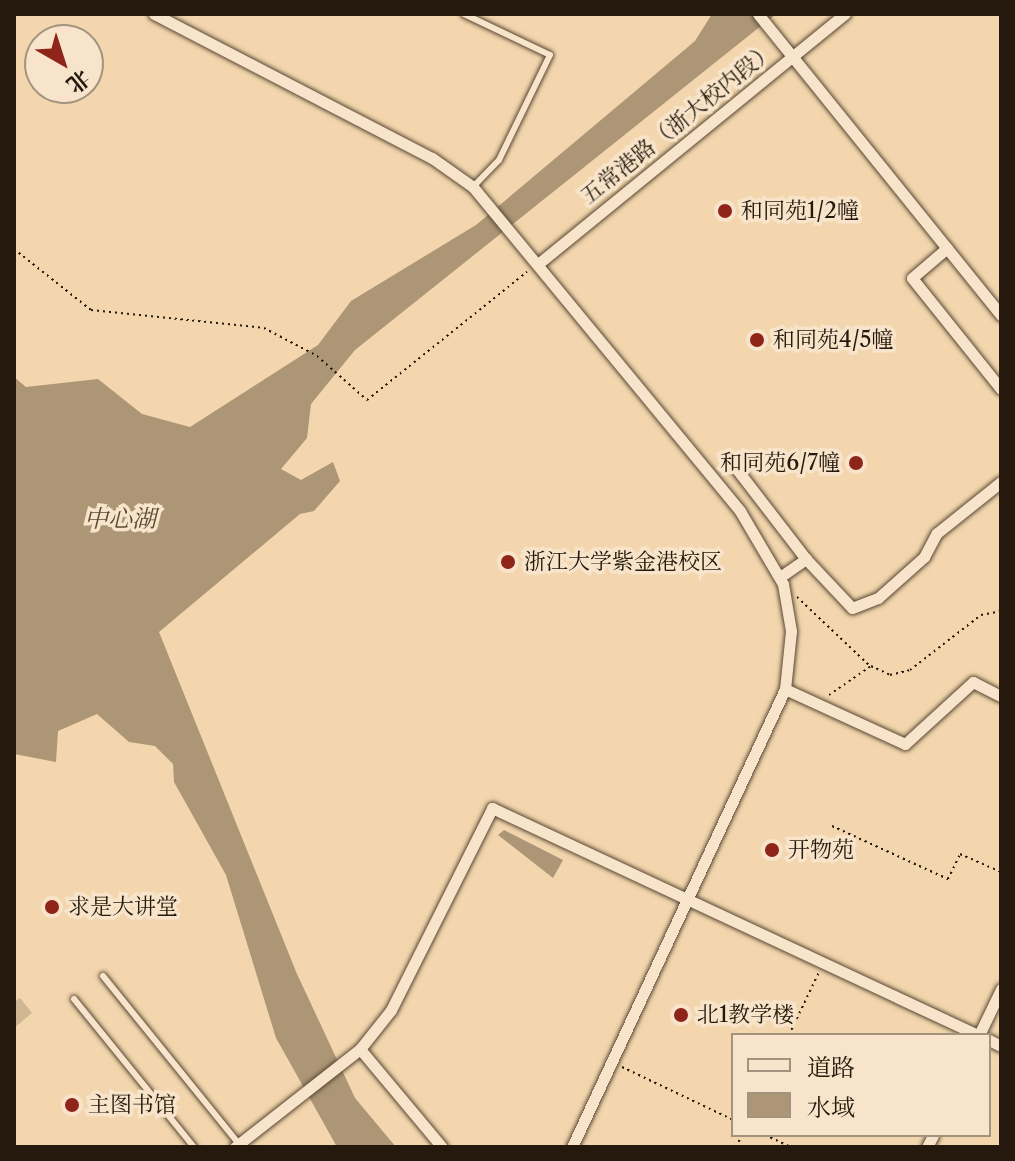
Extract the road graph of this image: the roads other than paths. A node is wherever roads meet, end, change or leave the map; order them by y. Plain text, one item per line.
1 (154, 14) edge
2 (464, 14) edge
3 (484, 14) edge
4 (758, 14) edge
5 (845, 14) edge
6 (480, 22) junction
7 (793, 56) junction
8 (473, 187) junction
9 (947, 248) junction
10 (538, 264) junction
11 (1001, 315) edge
12 (1001, 389) edge
13 (732, 463) dead end
14 (1001, 482) edge
15 (806, 559) junction
16 (780, 577) junction
17 (785, 689) junction
18 (1001, 696) edge
19 (688, 897) junction
20 (103, 976) dead end
21 (1001, 989) edge
22 (74, 999) dead end
23 (975, 1033) edge
24 (980, 1033) edge
25 (356, 1052) junction
26 (237, 1145) edge
27 (194, 1147) edge
28 (442, 1147) edge
29 (572, 1147) edge

1 - 8 street
2 - 6 lane
3 - 6 lane
4 - 7 street
5 - 7 street, 五常港路（浙大校内段）
6 - 8 lane
7 - 9 street
7 - 10 street, 五常港路（浙大校内段）
8 - 10 street
9 - 11 street
9 - 12 street
10 - 16 street
13 - 15 street
14 - 15 street
15 - 16 street
16 - 17 street
17 - 18 street
17 - 19 street
19 - 23 street
19 - 25 street
19 - 29 street
20 - 26 lane
21 - 24 street
22 - 27 lane
25 - 26 street
25 - 28 street

